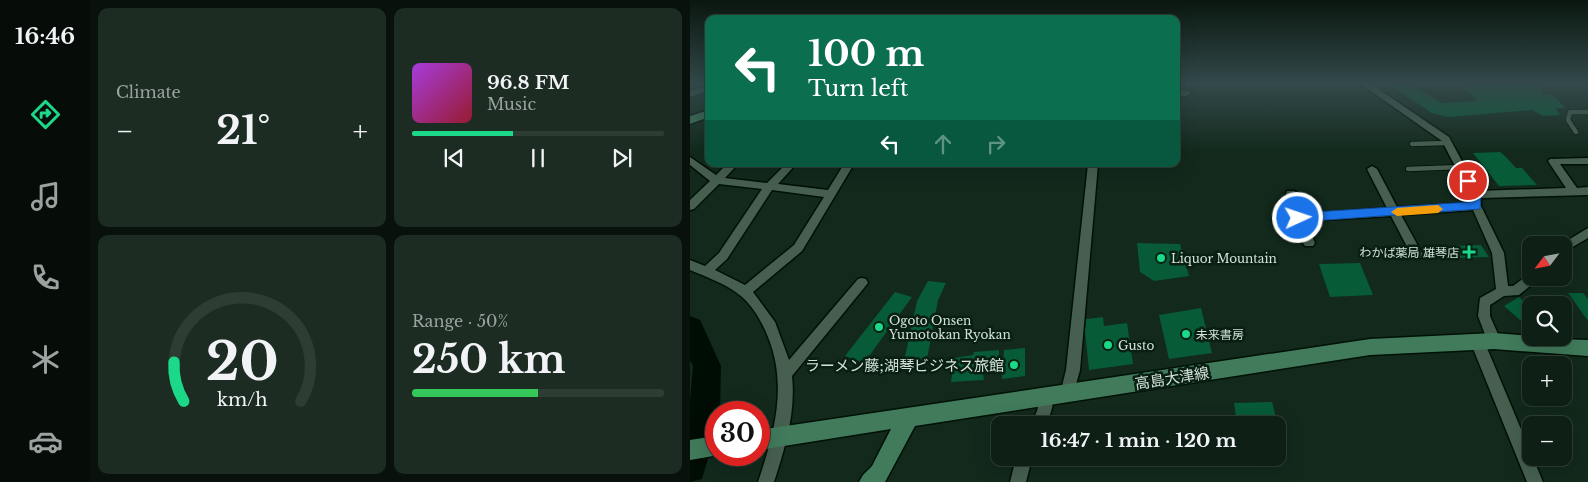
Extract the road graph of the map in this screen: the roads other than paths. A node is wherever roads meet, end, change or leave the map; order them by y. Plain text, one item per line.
1 (1398, 106) edge
2 (1588, 112) edge
3 (705, 115) edge
4 (690, 120) edge
5 (1576, 132) dead end
6 (1448, 143) junction
7 (1412, 144) dead end
8 (690, 160) edge
9 (1588, 160) edge
10 (731, 167) edge
11 (789, 167) edge
12 (847, 167) edge
13 (1093, 167) edge
14 (1460, 167) junction
15 (1372, 169) dead end
16 (1408, 169) dead end
17 (716, 180) junction
18 (770, 186) junction
19 (1588, 191) edge
20 (1574, 192) junction
21 (830, 194) junction
22 (1291, 194) dead end
23 (1476, 200) junction
24 (690, 206) edge
25 (1394, 212) junction
26 (1298, 218) junction
27 (1588, 232) edge
28 (1309, 243) dead end
29 (1572, 243) edge
30 (1417, 255) dead end
31 (690, 265) edge
32 (706, 272) junction
33 (862, 283) dead end
34 (1522, 286) edge
35 (1502, 291) junction
36 (745, 292) junction
37 (1485, 341) junction
38 (1588, 348) edge
39 (786, 373) junction
40 (1067, 394) junction
41 (1046, 397) junction
42 (1042, 416) edge
43 (909, 417) junction
44 (781, 437) junction
45 (770, 438) edge
46 (705, 448) edge
47 (690, 450) edge
48 (1022, 466) edge
49 (766, 482) edge
50 (870, 482) edge
51 (1018, 482) edge
52 (1535, 482) edge

1 - 6 street
2 - 5 lane
3 - 4 main road
6 - 7 lane
6 - 14 street
8 - 17 street
9 - 20 street
10 - 17 street
11 - 18 street
12 - 21 street
13 - 40 street
14 - 16 lane
14 - 23 street
15 - 25 street
17 - 18 street
17 - 24 street
18 - 21 street
18 - 32 street
19 - 20 street
20 - 23 street
21 - 36 street
22 - 26 street
23 - 25 street
23 - 35 street
25 - 26 street
25 - 30 street
26 - 28 street
27 - 29 street
31 - 32 street
32 - 36 street
33 - 39 street
34 - 35 street
35 - 37 street
36 - 39 street
37 - 38 main road, 高島大津線
37 - 40 main road, 高島大津線
37 - 52 street
39 - 44 street
40 - 41 main road, 高島大津線
41 - 42 street
41 - 43 main road, 高島大津線
43 - 44 main road, 高島大津線
43 - 50 main road
44 - 45 main road, 高島大津線
44 - 49 street
46 - 47 main road
48 - 51 street

